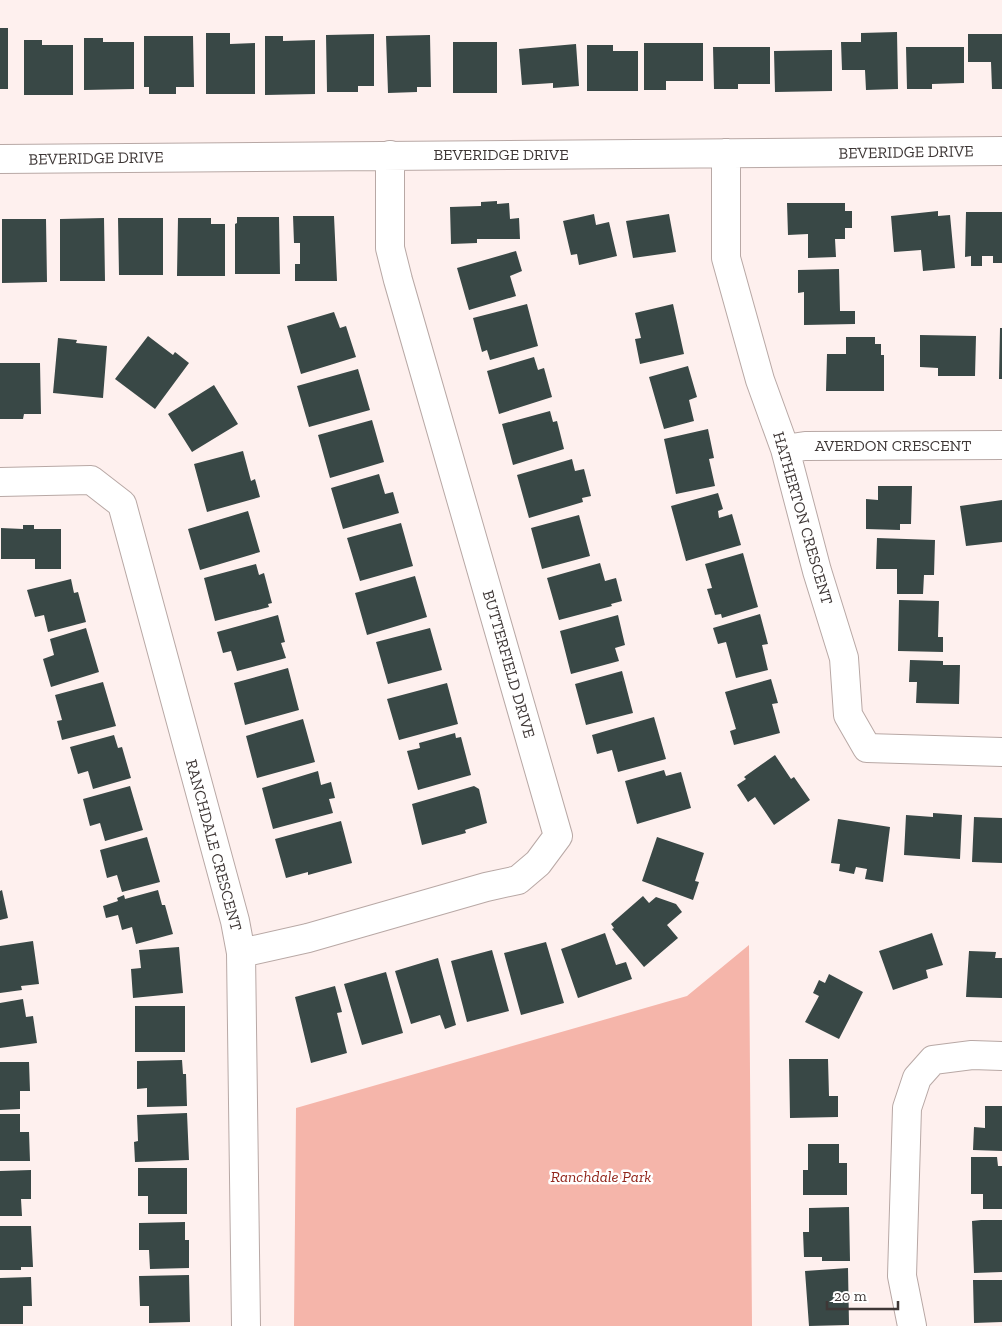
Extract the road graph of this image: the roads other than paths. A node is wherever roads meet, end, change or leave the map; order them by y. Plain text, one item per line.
1 (1002, 151) edge
2 (726, 153) junction
3 (390, 155) junction
4 (0, 159) edge
5 (1002, 445) edge
6 (785, 449) junction
7 (0, 482) edge
8 (1002, 752) edge
9 (241, 953) junction
10 (1002, 1056) edge
11 (246, 1326) edge
12 (912, 1326) edge

1 - 2 street, BEVERIDGE DRIVE
2 - 3 street, BEVERIDGE DRIVE
2 - 6 street, HATHERTON CRESCENT
3 - 4 street, BEVERIDGE DRIVE
3 - 9 street, BUTTERFIELD DRIVE
5 - 6 street, AVERDON CRESCENT
6 - 8 street, HATHERTON CRESCENT
7 - 9 street, RANCHDALE CRESCENT
9 - 11 street, RANCHDALE CRESCENT
10 - 12 street

